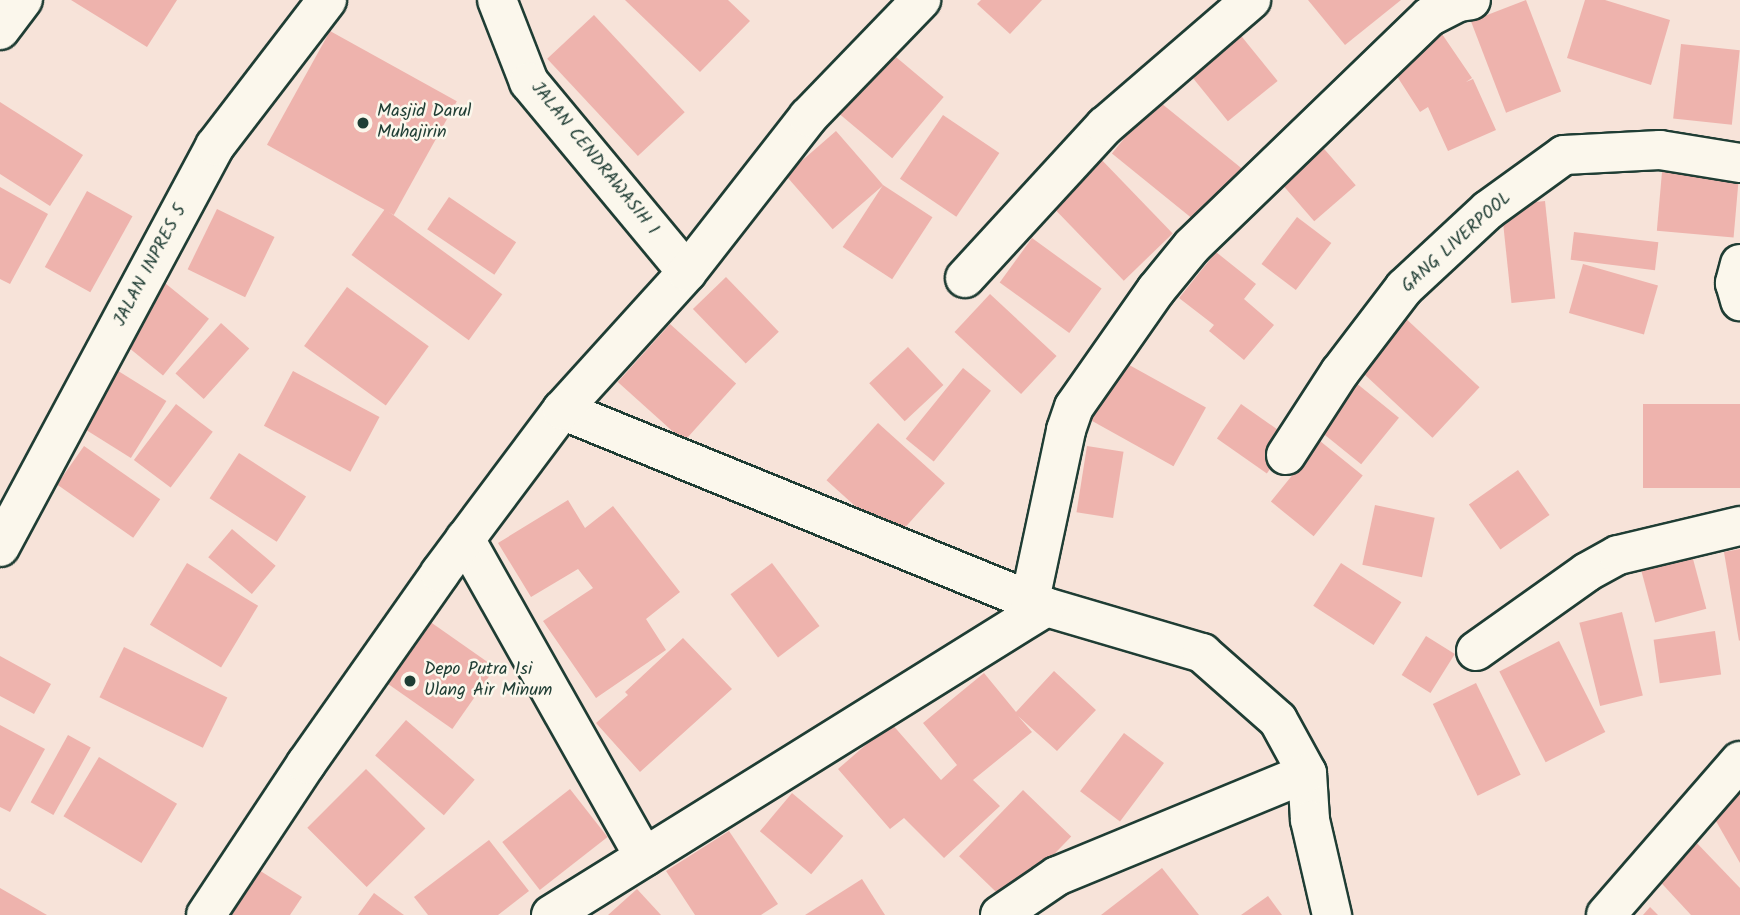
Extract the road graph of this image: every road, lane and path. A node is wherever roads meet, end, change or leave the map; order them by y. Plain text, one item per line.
1 (23, 0) edge
2 (327, 0) edge
3 (497, 0) edge
4 (921, 0) edge
5 (1251, 0) edge
6 (1472, 0) edge
7 (0, 30) edge
8 (1740, 163) edge
9 (1740, 264) edge
10 (687, 272) junction
11 (965, 278) dead end
12 (1740, 301) edge
13 (562, 410) junction
14 (1286, 455) dead end
15 (1740, 526) edge
16 (465, 539) junction
17 (0, 547) edge
18 (1038, 603) junction
19 (1476, 651) dead end
20 (1740, 761) edge
21 (1307, 773) junction
22 (644, 857) junction
23 (206, 915) edge
24 (551, 915) edge
25 (1000, 915) edge
26 (1332, 915) edge
27 (1606, 915) edge

1 - 7 street
2 - 17 street, JALAN INPRES 5
3 - 10 street, JALAN CENDRAWASIH 1
4 - 10 street
5 - 11 street
6 - 18 street
8 - 14 street, GANG LIVERPOOL
9 - 12 street
10 - 13 street
13 - 16 street
13 - 18 street
15 - 19 street
16 - 22 street
16 - 23 street
18 - 21 street
18 - 22 street
20 - 27 street
21 - 25 street
21 - 26 street
22 - 24 street

